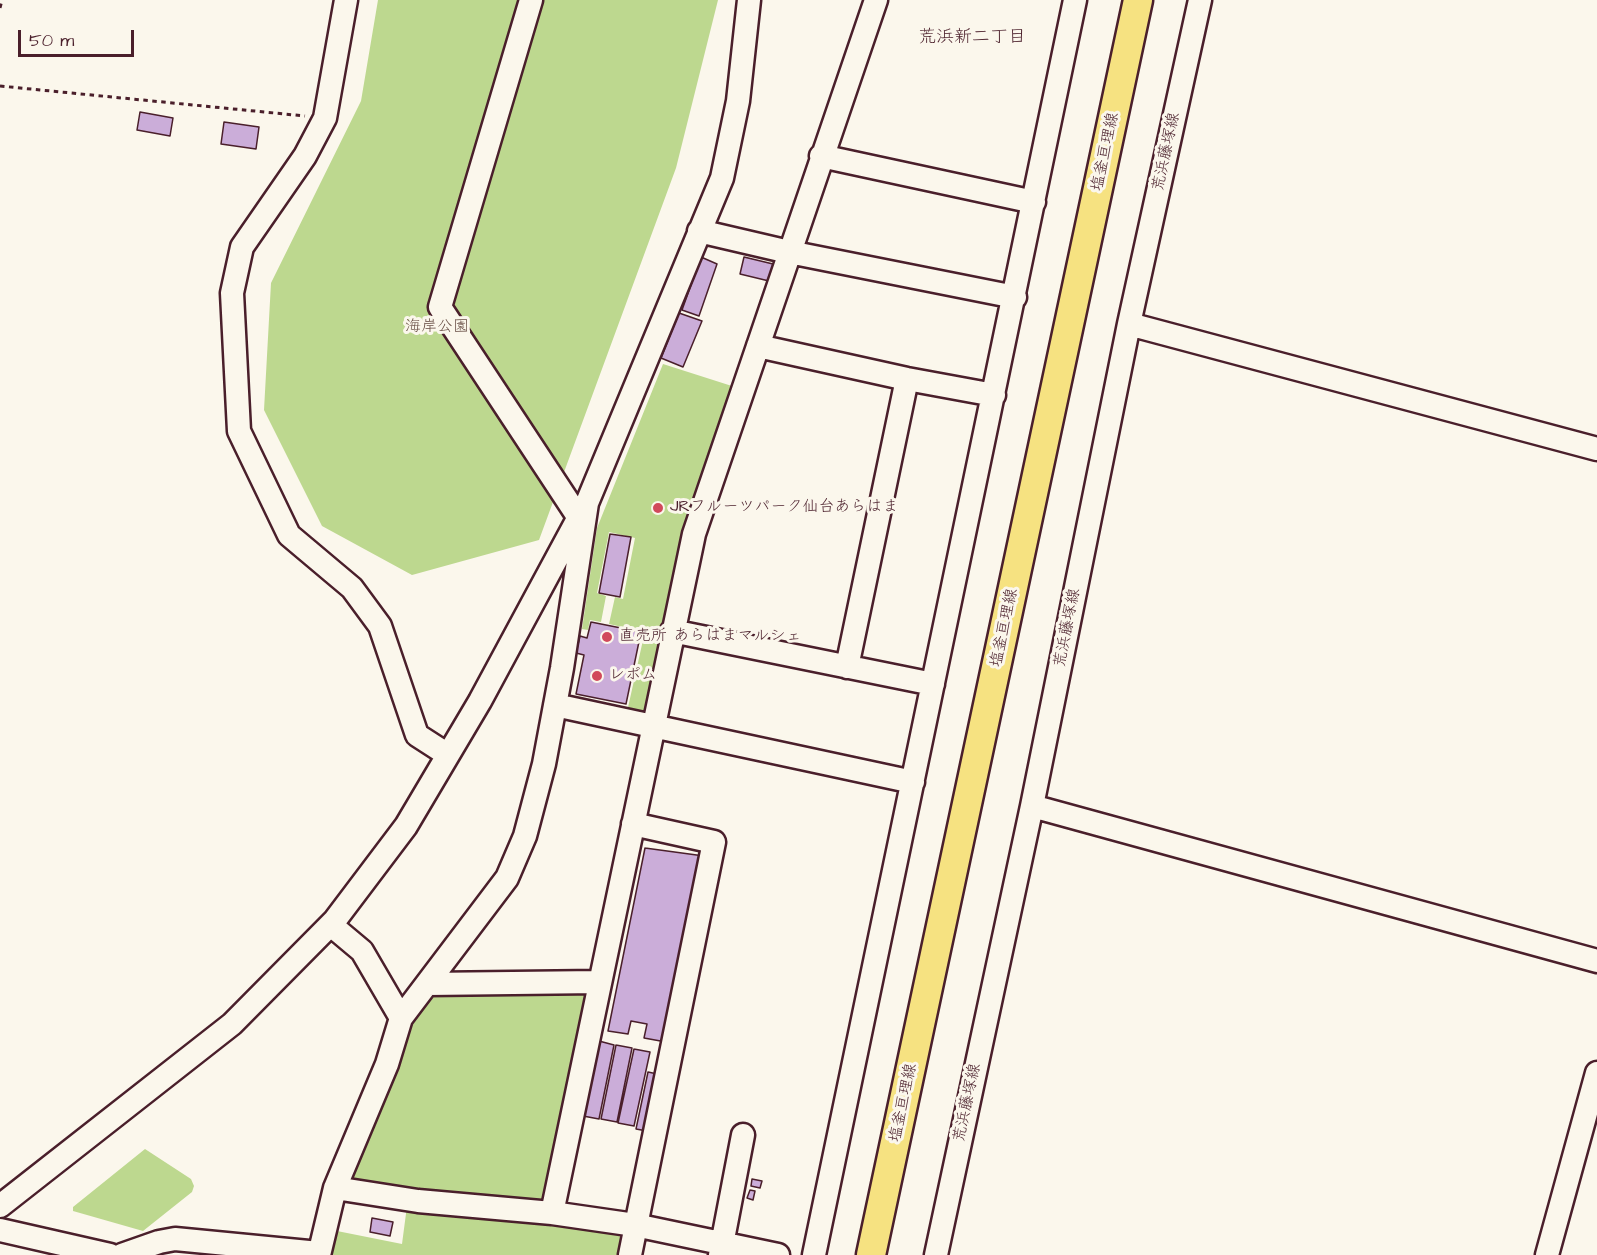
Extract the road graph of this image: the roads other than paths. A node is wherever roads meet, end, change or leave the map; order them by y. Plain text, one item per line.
1 (346, 0) edge
2 (531, 0) edge
3 (748, 0) edge
4 (876, 0) edge
5 (1138, 0) edge
6 (1200, 0) edge
7 (1068, 1) edge
8 (821, 156) junction
9 (1034, 202) junction
10 (699, 231) junction
11 (789, 252) junction
12 (1015, 297) junction
13 (1130, 324) junction
14 (758, 346) junction
15 (907, 379) junction
16 (994, 395) junction
17 (1597, 449) edge
18 (583, 510) junction
19 (672, 632) junction
20 (847, 667) junction
21 (933, 684) junction
22 (555, 705) junction
23 (653, 727) junction
24 (448, 755) junction
25 (913, 782) junction
26 (1032, 806) junction
27 (633, 824) junction
28 (331, 925) junction
29 (1597, 960) edge
30 (599, 982) junction
31 (427, 984) junction
32 (401, 1018) junction
33 (1597, 1073) edge
34 (743, 1136) dead end
35 (336, 1188) junction
36 (0, 1206) edge
37 (552, 1213) junction
38 (635, 1225) junction
39 (0, 1230) edge
40 (721, 1250) edge
41 (319, 1254) edge
42 (110, 1255) edge
43 (122, 1255) edge
44 (630, 1255) edge
45 (778, 1255) edge
46 (814, 1255) edge
47 (871, 1255) edge
48 (936, 1255) edge
49 (1547, 1255) edge

1 - 24 street
2 - 18 street
3 - 10 street
4 - 8 street
5 - 47 main road, 塩釜亘理線
6 - 13 street, 荒浜藤塚線
7 - 9 street
8 - 9 street
8 - 11 street
9 - 12 street
10 - 11 street
10 - 18 street
11 - 12 street
11 - 14 street
12 - 16 street
13 - 17 street
13 - 26 street, 荒浜藤塚線
14 - 15 street
14 - 19 street
15 - 16 street
15 - 20 street
16 - 21 street
18 - 22 street
18 - 24 street
19 - 20 street
19 - 23 street
20 - 21 street
21 - 25 street
22 - 23 street
22 - 31 street
23 - 25 street
23 - 27 street
24 - 28 street
25 - 46 street
26 - 29 street
26 - 48 street, 荒浜藤塚線
27 - 30 street
27 - 38 street
28 - 32 street
28 - 36 street
30 - 31 street
30 - 37 street
31 - 32 street
32 - 35 street
33 - 49 street
34 - 40 street
35 - 37 street
35 - 41 street
37 - 38 street
38 - 40 street
38 - 44 street
39 - 42 street
40 - 45 street
41 - 43 street

